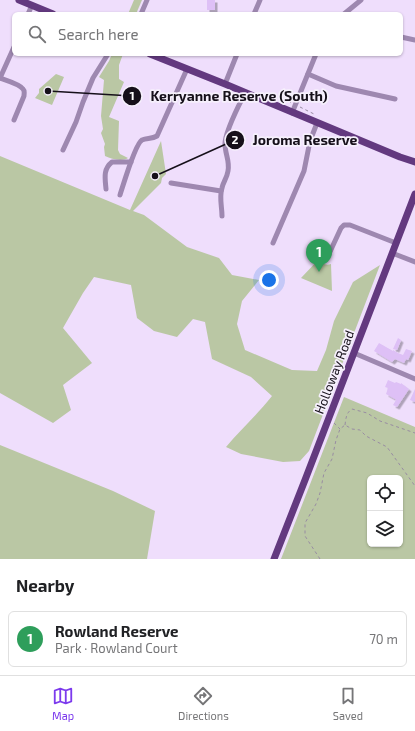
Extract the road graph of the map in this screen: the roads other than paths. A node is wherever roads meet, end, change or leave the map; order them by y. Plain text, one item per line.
1 (19, 0) edge
2 (147, 0) edge
3 (260, 0) edge
4 (361, 0) edge
5 (32, 5) junction
6 (29, 12) edge
7 (48, 12) edge
8 (142, 12) edge
9 (255, 12) edge
10 (351, 12) edge
11 (403, 37) edge
12 (415, 40) edge
13 (12, 51) edge
14 (107, 56) edge
15 (155, 56) edge
16 (236, 56) edge
17 (315, 56) edge
18 (188, 69) junction
19 (308, 74) junction
20 (0, 78) edge
21 (225, 84) junction
22 (245, 92) junction
23 (395, 99) dead end
24 (292, 112) junction
25 (14, 120) dead end
26 (317, 123) junction
27 (63, 150) dead end
28 (131, 162) junction
29 (415, 162) edge
30 (171, 183) dead end
31 (106, 189) dead end
32 (221, 191) junction
33 (415, 194) edge
34 (120, 195) dead end
35 (222, 216) dead end
36 (273, 243) dead end
37 (396, 243) junction
38 (392, 252) junction
39 (328, 256) dead end
40 (415, 262) edge
41 (354, 353) junction
42 (415, 379) edge
43 (274, 559) edge

1 - 5 main road
2 - 8 street
3 - 9 street
4 - 10 street
5 - 6 street
5 - 7 main road
11 - 12 street
13 - 20 street
14 - 27 street
15 - 18 main road
16 - 21 street
17 - 19 street
18 - 21 main road
18 - 28 street
19 - 23 street
19 - 24 street
20 - 25 street
21 - 22 main road
22 - 24 main road
22 - 32 street
24 - 26 main road
26 - 29 main road
26 - 36 street
28 - 31 street
28 - 34 street
30 - 32 street
32 - 35 street
33 - 37 main road, Holloway Road
37 - 38 main road, Holloway Road
37 - 39 street
38 - 40 street
38 - 41 main road, Holloway Road
41 - 42 street
41 - 43 main road, Holloway Road

